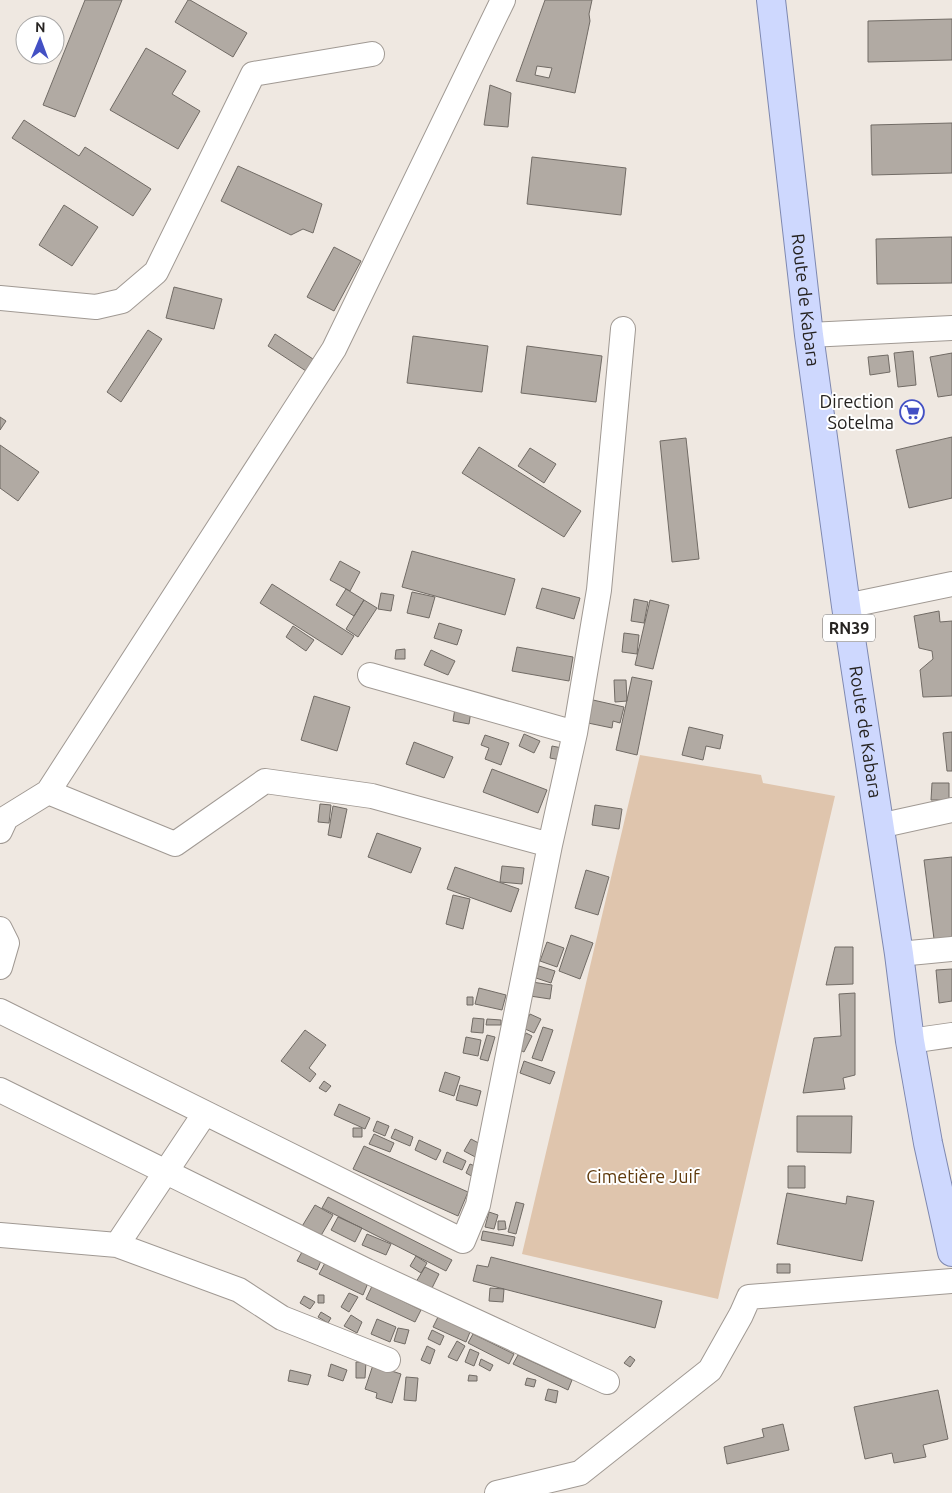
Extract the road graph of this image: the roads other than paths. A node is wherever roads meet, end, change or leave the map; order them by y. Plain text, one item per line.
1 (503, 0) edge
2 (771, 0) edge
3 (372, 54) dead end
4 (0, 298) edge
5 (952, 328) edge
6 (623, 330) dead end
7 (809, 335) junction
8 (952, 584) edge
9 (846, 606) junction
10 (370, 675) dead end
11 (575, 733) junction
12 (48, 792) junction
13 (952, 810) edge
14 (879, 826) junction
15 (0, 831) edge
16 (550, 845) junction
17 (0, 929) edge
18 (952, 948) edge
19 (899, 954) junction
20 (0, 967) edge
21 (0, 1011) edge
22 (952, 1035) edge
23 (910, 1041) junction
24 (0, 1090) edge
25 (205, 1113) junction
26 (166, 1172) junction
27 (0, 1235) edge
28 (117, 1245) junction
29 (952, 1252) edge
30 (952, 1281) edge
31 (388, 1360) dead end
32 (607, 1382) dead end
33 (497, 1493) edge

1 - 12 street
2 - 7 main road, Route de Kabara / RN39
3 - 4 street
5 - 7 street
6 - 11 street
7 - 9 main road, Route de Kabara / RN39
8 - 9 street
9 - 14 main road, Route de Kabara / RN39
10 - 11 street
11 - 16 street
12 - 15 street
12 - 16 street
13 - 14 street
14 - 19 main road, Route de Kabara / RN39
16 - 25 street
17 - 20 street
18 - 19 street
19 - 23 main road, Route de Kabara / RN39
21 - 25 street
22 - 23 street
23 - 29 main road, Route de Kabara / RN39
24 - 26 street
25 - 26 street
26 - 28 street
26 - 32 street
27 - 28 street
28 - 31 street
30 - 33 street

